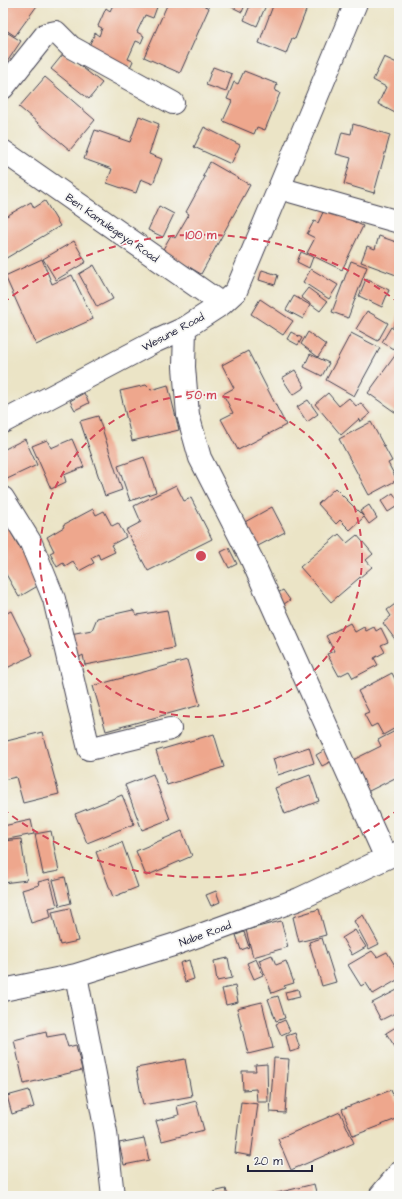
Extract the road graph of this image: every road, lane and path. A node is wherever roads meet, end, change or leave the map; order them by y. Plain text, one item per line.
1 (356, 3) edge
2 (3, 88) edge
3 (173, 103) dead end
4 (3, 151) edge
5 (279, 188) junction
6 (399, 222) edge
7 (222, 304) junction
8 (185, 328) junction
9 (3, 422) edge
10 (3, 498) edge
11 (170, 729) dead end
12 (393, 855) edge
13 (76, 975) junction
14 (3, 990) edge
15 (399, 1173) edge
16 (113, 1196) edge
17 (380, 1196) edge

1 - 5 street, Wesune Road
2 - 3 street
4 - 7 street, Ben Kamulegeya Road
5 - 6 street
5 - 7 street, Wesune Road
7 - 8 street, Wesune Road
8 - 9 street, Wesune Road
8 - 12 street
10 - 11 street
12 - 13 street, Nabe Road
13 - 14 street, Nabe Road
13 - 16 street
15 - 17 street

